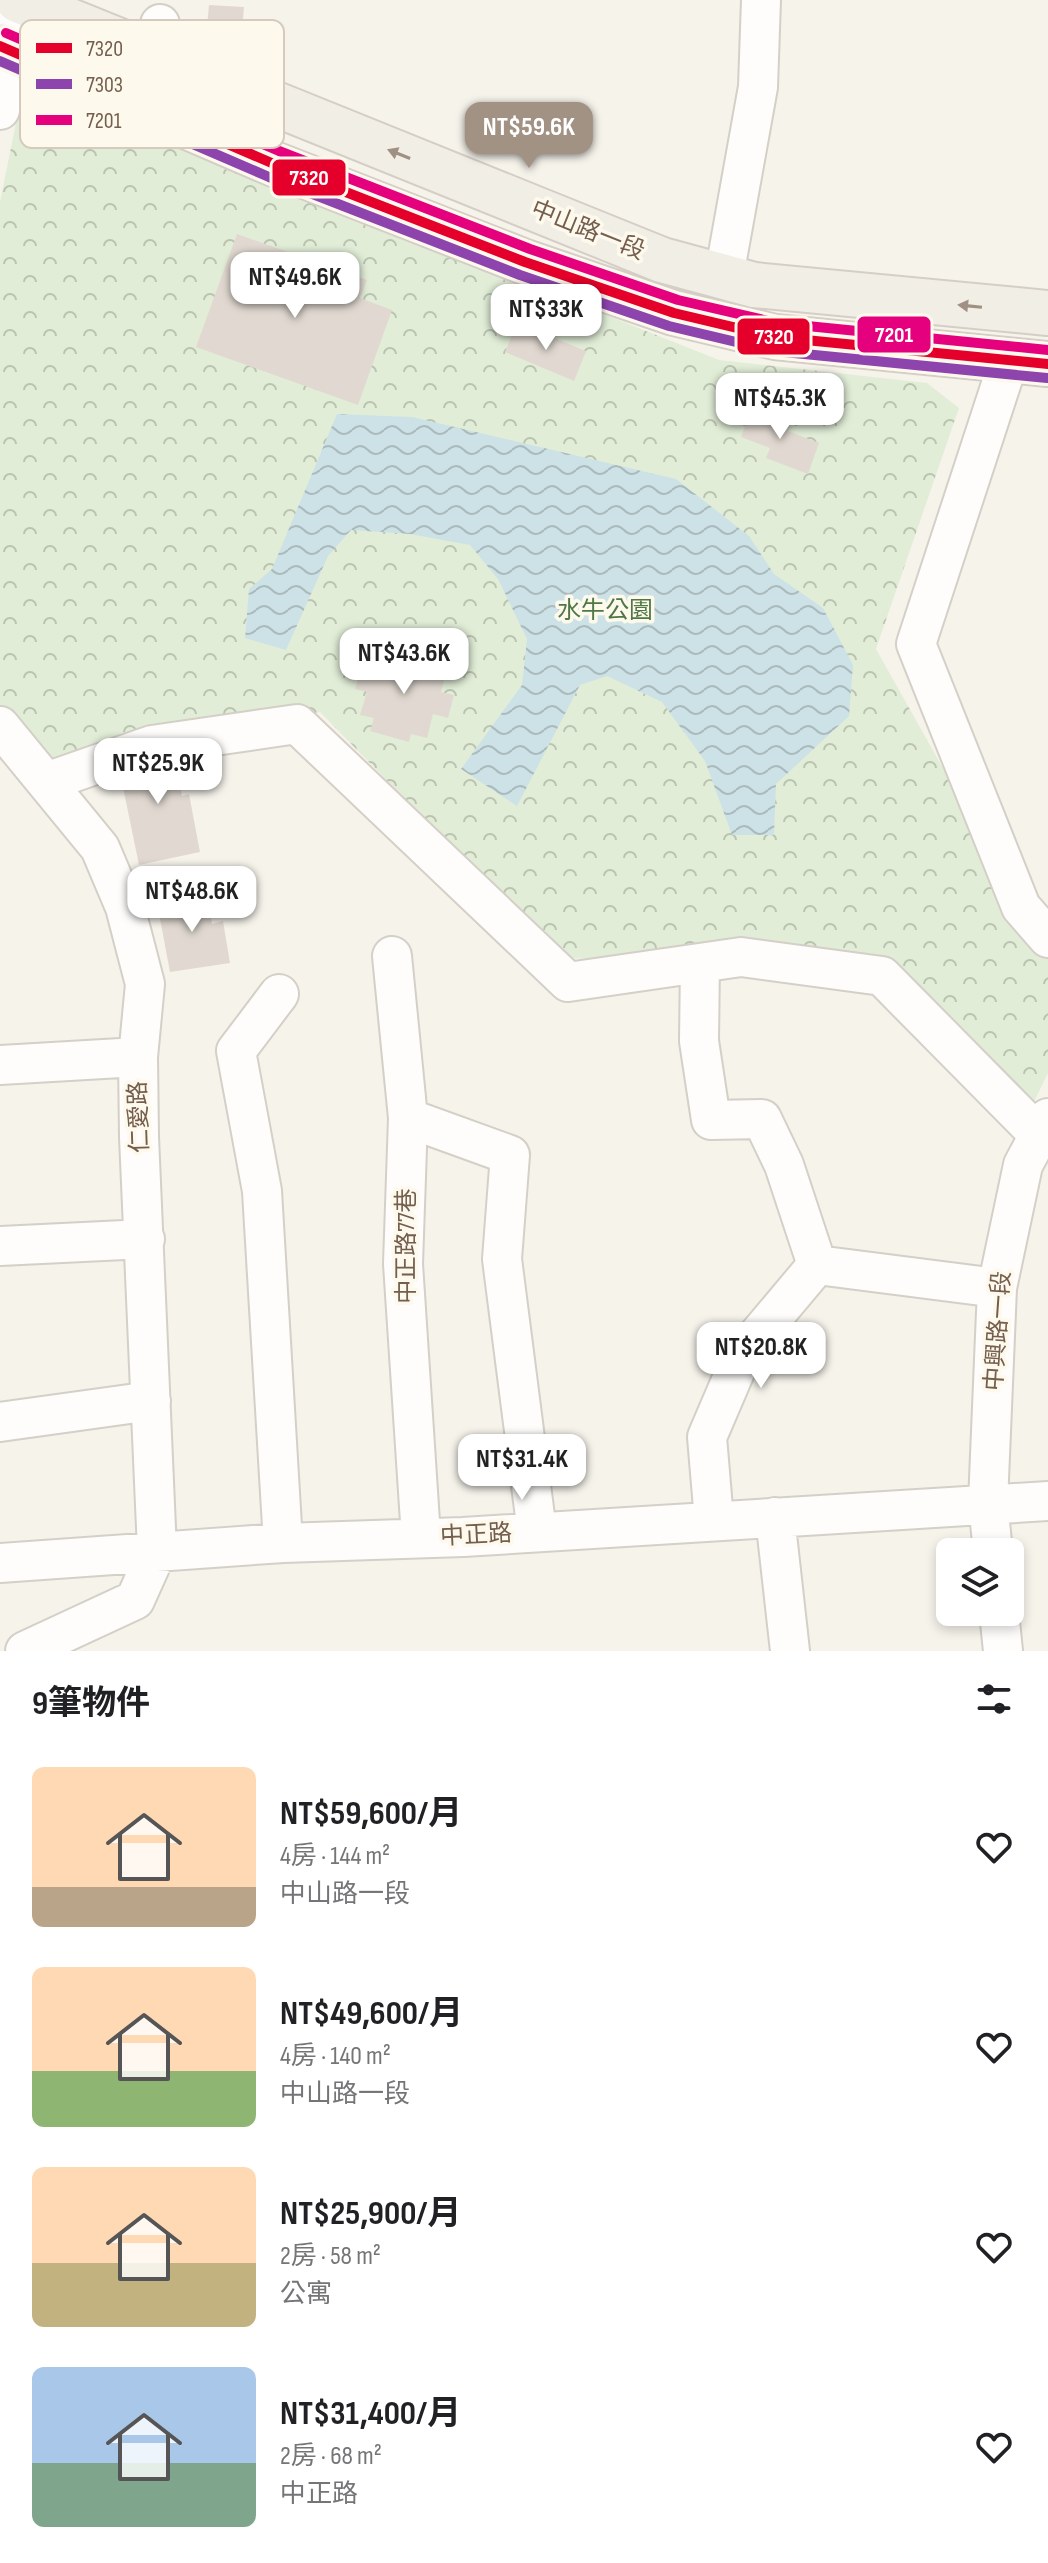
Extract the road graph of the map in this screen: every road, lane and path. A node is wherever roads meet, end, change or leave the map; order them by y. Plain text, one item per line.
1 (16, 0) edge
2 (761, 0) edge
3 (88, 20) edge
4 (6, 48) edge
5 (284, 95) edge
6 (0, 110) edge
7 (237, 148) edge
8 (724, 276) junction
9 (1048, 313) edge
10 (1028, 362) edge
11 (0, 726) edge
12 (46, 782) junction
13 (1048, 938) edge
14 (392, 956) dead end
15 (700, 963) junction
16 (279, 994) dead end
17 (138, 1057) junction
18 (0, 1065) edge
19 (408, 1118) junction
20 (1044, 1127) edge
21 (145, 1239) junction
22 (0, 1246) edge
23 (817, 1265) junction
24 (997, 1288) junction
25 (151, 1401) junction
26 (0, 1422) edge
27 (1048, 1501) edge
28 (988, 1503) junction
29 (775, 1517) junction
30 (714, 1520) junction
31 (537, 1532) junction
32 (421, 1537) junction
33 (992, 1538) edge
34 (283, 1543) junction
35 (157, 1551) junction
36 (0, 1563) edge
37 (1000, 1626) edge
38 (25, 1651) edge
39 (790, 1651) edge
40 (1003, 1651) edge

3 -> 1 main road, 中山路一段
1 - 4 street
2 - 8 street
4 - 6 street
8 -> 5 main road, 中山路一段
7 - 10 main road, 中山路一段
9 -> 8 main road, 中山路一段
10 - 13 street
11 - 12 street, 仁愛路
12 - 15 street
12 - 17 street, 仁愛路
14 - 19 street, 中正路77巷
15 - 20 street
15 - 23 street
16 - 34 street
17 - 18 street
17 - 21 street, 仁愛路
19 - 31 street
19 - 32 street, 中正路77巷
20 - 24 street, 中興路一段
21 - 22 street
21 - 25 street, 仁愛路
23 - 24 street
23 - 30 street
24 - 28 street, 中興路一段
25 - 26 street
25 - 35 street, 仁愛路
27 - 28 street, 中正路
28 - 29 street, 中正路
28 - 33 street, 中興路一段
29 - 30 street, 中正路
29 - 39 street
30 - 31 street, 中正路
31 - 32 street, 中正路
32 - 34 street, 中正路
34 - 35 street, 中正路
35 - 36 street, 中正路
35 - 38 street
37 - 40 street

